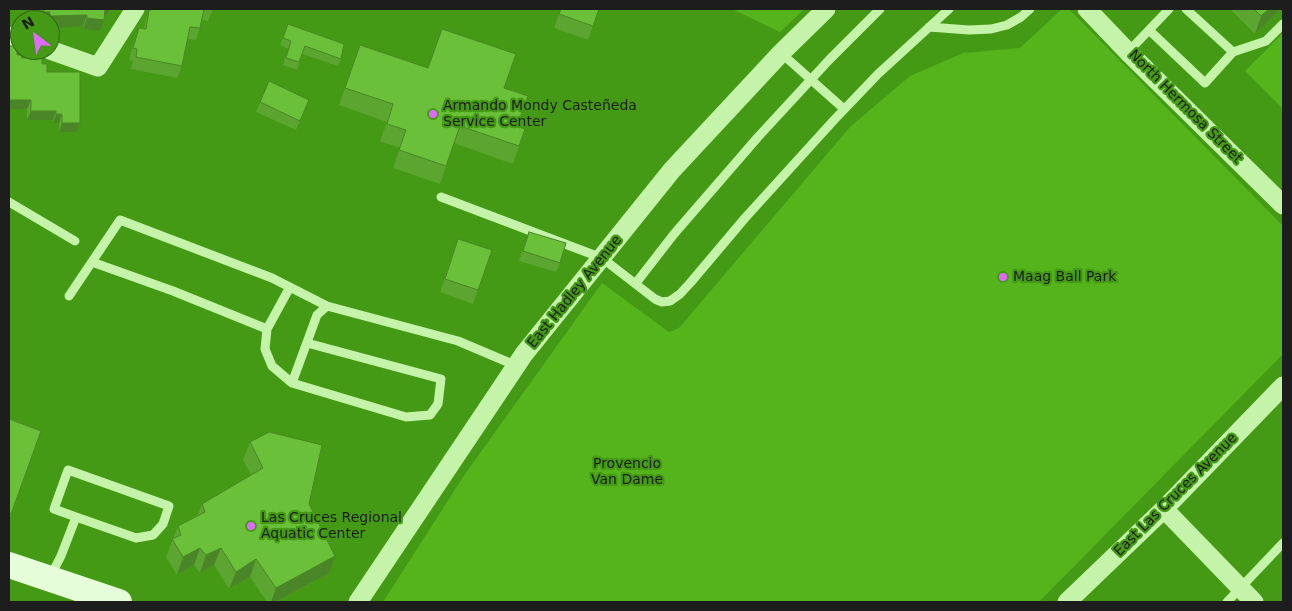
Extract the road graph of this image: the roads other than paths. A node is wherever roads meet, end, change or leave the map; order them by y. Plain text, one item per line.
1 (135, 9) edge
2 (826, 9) edge
3 (880, 9) edge
4 (949, 9) edge
5 (1030, 9) edge
6 (1088, 9) edge
7 (1169, 9) edge
8 (1186, 9) edge
9 (1283, 24) edge
10 (929, 27) junction
11 (1149, 30) junction
12 (1128, 52) junction
13 (1233, 52) junction
14 (60, 53) edge
15 (781, 53) junction
16 (811, 79) junction
17 (844, 108) junction
18 (441, 197) dead end
19 (9, 202) edge
20 (1283, 204) edge
21 (74, 241) dead end
22 (602, 258) junction
23 (92, 262) junction
24 (636, 283) junction
25 (290, 287) junction
26 (69, 296) dead end
27 (327, 306) junction
28 (267, 329) junction
29 (306, 343) junction
30 (517, 366) junction
31 (292, 383) junction
32 (1283, 386) edge
33 (1164, 510) junction
34 (76, 517) junction
35 (1283, 543) edge
36 (10, 569) edge
37 (48, 579) junction
38 (1240, 588) junction
39 (119, 602) edge
40 (358, 602) edge
41 (1067, 602) edge
42 (1227, 602) edge
43 (1254, 602) edge

1 - 14 street
2 - 15 street, East Hadley Avenue
3 - 16 lane
4 - 10 lane
5 - 10 lane
6 - 12 street, North Hermosa Street
7 - 11 lane
8 - 13 lane
9 - 13 lane
10 - 17 lane
11 - 12 lane
11 - 13 lane
12 - 20 street, North Hermosa Street
15 - 16 lane
15 - 22 street, East Hadley Avenue
16 - 17 lane
16 - 24 lane
17 - 24 lane
18 - 22 lane
19 - 21 lane
22 - 24 lane
22 - 30 street, East Hadley Avenue
23 - 25 lane
23 - 26 lane
23 - 28 lane
25 - 27 lane
25 - 28 lane
27 - 29 lane
27 - 30 lane
28 - 31 lane
29 - 31 lane
29 - 31 lane
30 - 40 street, East Hadley Avenue
32 - 33 street, East Las Cruces Avenue
33 - 38 street
33 - 41 street, East Las Cruces Avenue
34 - 34 lane
34 - 37 lane
35 - 38 lane
36 - 37 main road
37 - 39 main road
38 - 42 lane
38 - 43 street

